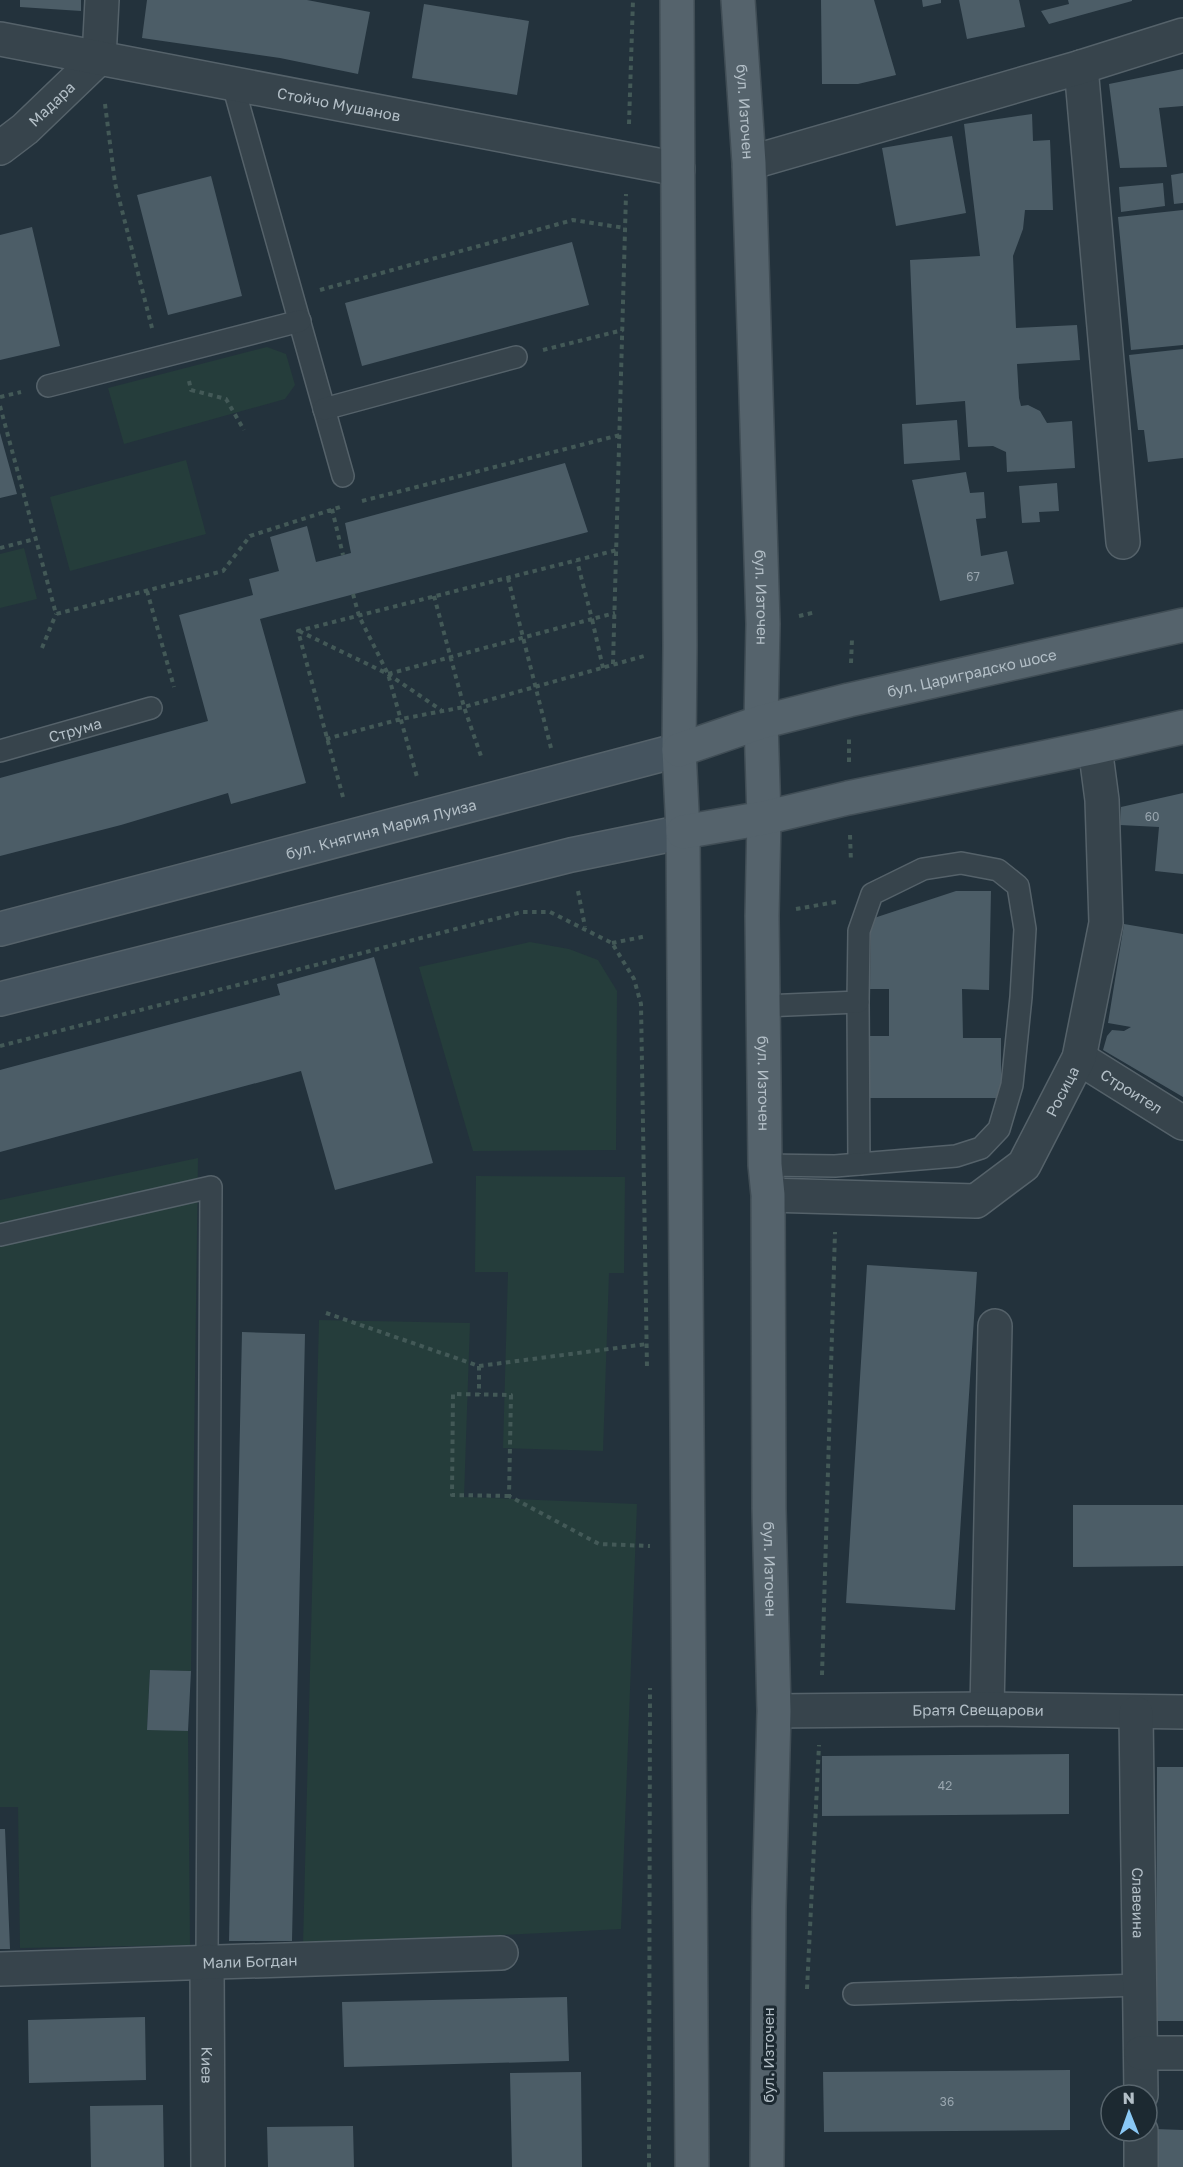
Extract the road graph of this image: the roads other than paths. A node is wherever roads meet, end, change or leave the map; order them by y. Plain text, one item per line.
1 (102, 0) edge
2 (677, 0) edge
3 (738, 0) edge
4 (1183, 35) edge
5 (0, 39) edge
6 (99, 58) junction
7 (1081, 67) junction
8 (233, 85) junction
9 (0, 148) edge
10 (749, 163) junction
11 (678, 169) junction
12 (300, 321) junction
13 (516, 357) road end
14 (48, 386) dead end
15 (324, 409) junction
16 (343, 476) dead end
17 (1123, 542) dead end
18 (1183, 625) edge
19 (151, 708) road end
20 (761, 722) junction
21 (1183, 727) edge
22 (1095, 747) junction
23 (679, 750) junction
24 (0, 751) edge
25 (764, 818) junction
26 (683, 832) junction
27 (0, 929) edge
28 (0, 999) edge
29 (858, 1002) junction
30 (764, 1006) junction
31 (1079, 1058) junction
32 (1183, 1123) edge
33 (859, 1164) junction
34 (766, 1180) junction
35 (0, 1235) edge
36 (995, 1326) dead end
37 (987, 1710) junction
38 (774, 1711) junction
39 (1183, 1712) edge
40 (1136, 1713) junction
41 (501, 1953) dead end
42 (207, 1961) junction
43 (0, 1969) edge
44 (1140, 1985) junction
45 (854, 1994) dead end
46 (1140, 2053) junction
47 (1183, 2053) edge
48 (1141, 2083) edge
49 (1141, 2143) edge
50 (208, 2167) edge
51 (692, 2167) edge
52 (767, 2167) edge
53 (1142, 2167) edge

1 - 6 street
2 - 11 main road
3 - 10 main road, бул. Източен
4 - 7 street
5 - 6 street, Стойчо Мушанов
6 - 8 street, Стойчо Мушанов
6 - 9 street, Мадара
7 - 10 street
7 - 17 street
8 - 11 street, Стойчо Мушанов
8 - 12 lane
10 - 20 main road, бул. Източен
11 - 23 main road
12 - 14 lane
12 - 15 lane
13 - 15 lane
15 - 16 lane
18 - 20 main road, бул. Цариградско шосе
19 - 24 lane, Струма
20 - 23 main road, бул. Княгиня Мария Луиза
20 - 25 main road, бул. Източен
21 - 22 main road
22 - 25 main road
22 - 31 street, Росица
23 - 26 main road
23 - 27 main road, бул. Княгиня Мария Луиза
25 - 26 main road
25 - 30 main road, бул. Източен
26 - 28 main road
26 - 51 main road
29 - 30 lane
29 - 33 lane
29 - 33 lane
30 - 34 main road, бул. Източен
31 - 32 street, Строител
31 - 34 street, Росица
33 - 34 lane
34 - 38 main road, бул. Източен
35 - 42 lane
36 - 37 street
37 - 38 street, Братя Свещарови
37 - 40 street, Братя Свещарови
38 - 52 main road, бул. Източен
39 - 40 street, Братя Свещарови
40 - 44 street, Славеина
41 - 42 street, Мали Богдан
42 - 43 street, Мали Богдан
42 - 50 street, Киев
44 - 45 lane
44 - 46 street, Славеина
46 - 47 street
46 - 48 street, Славеина
49 - 53 street

